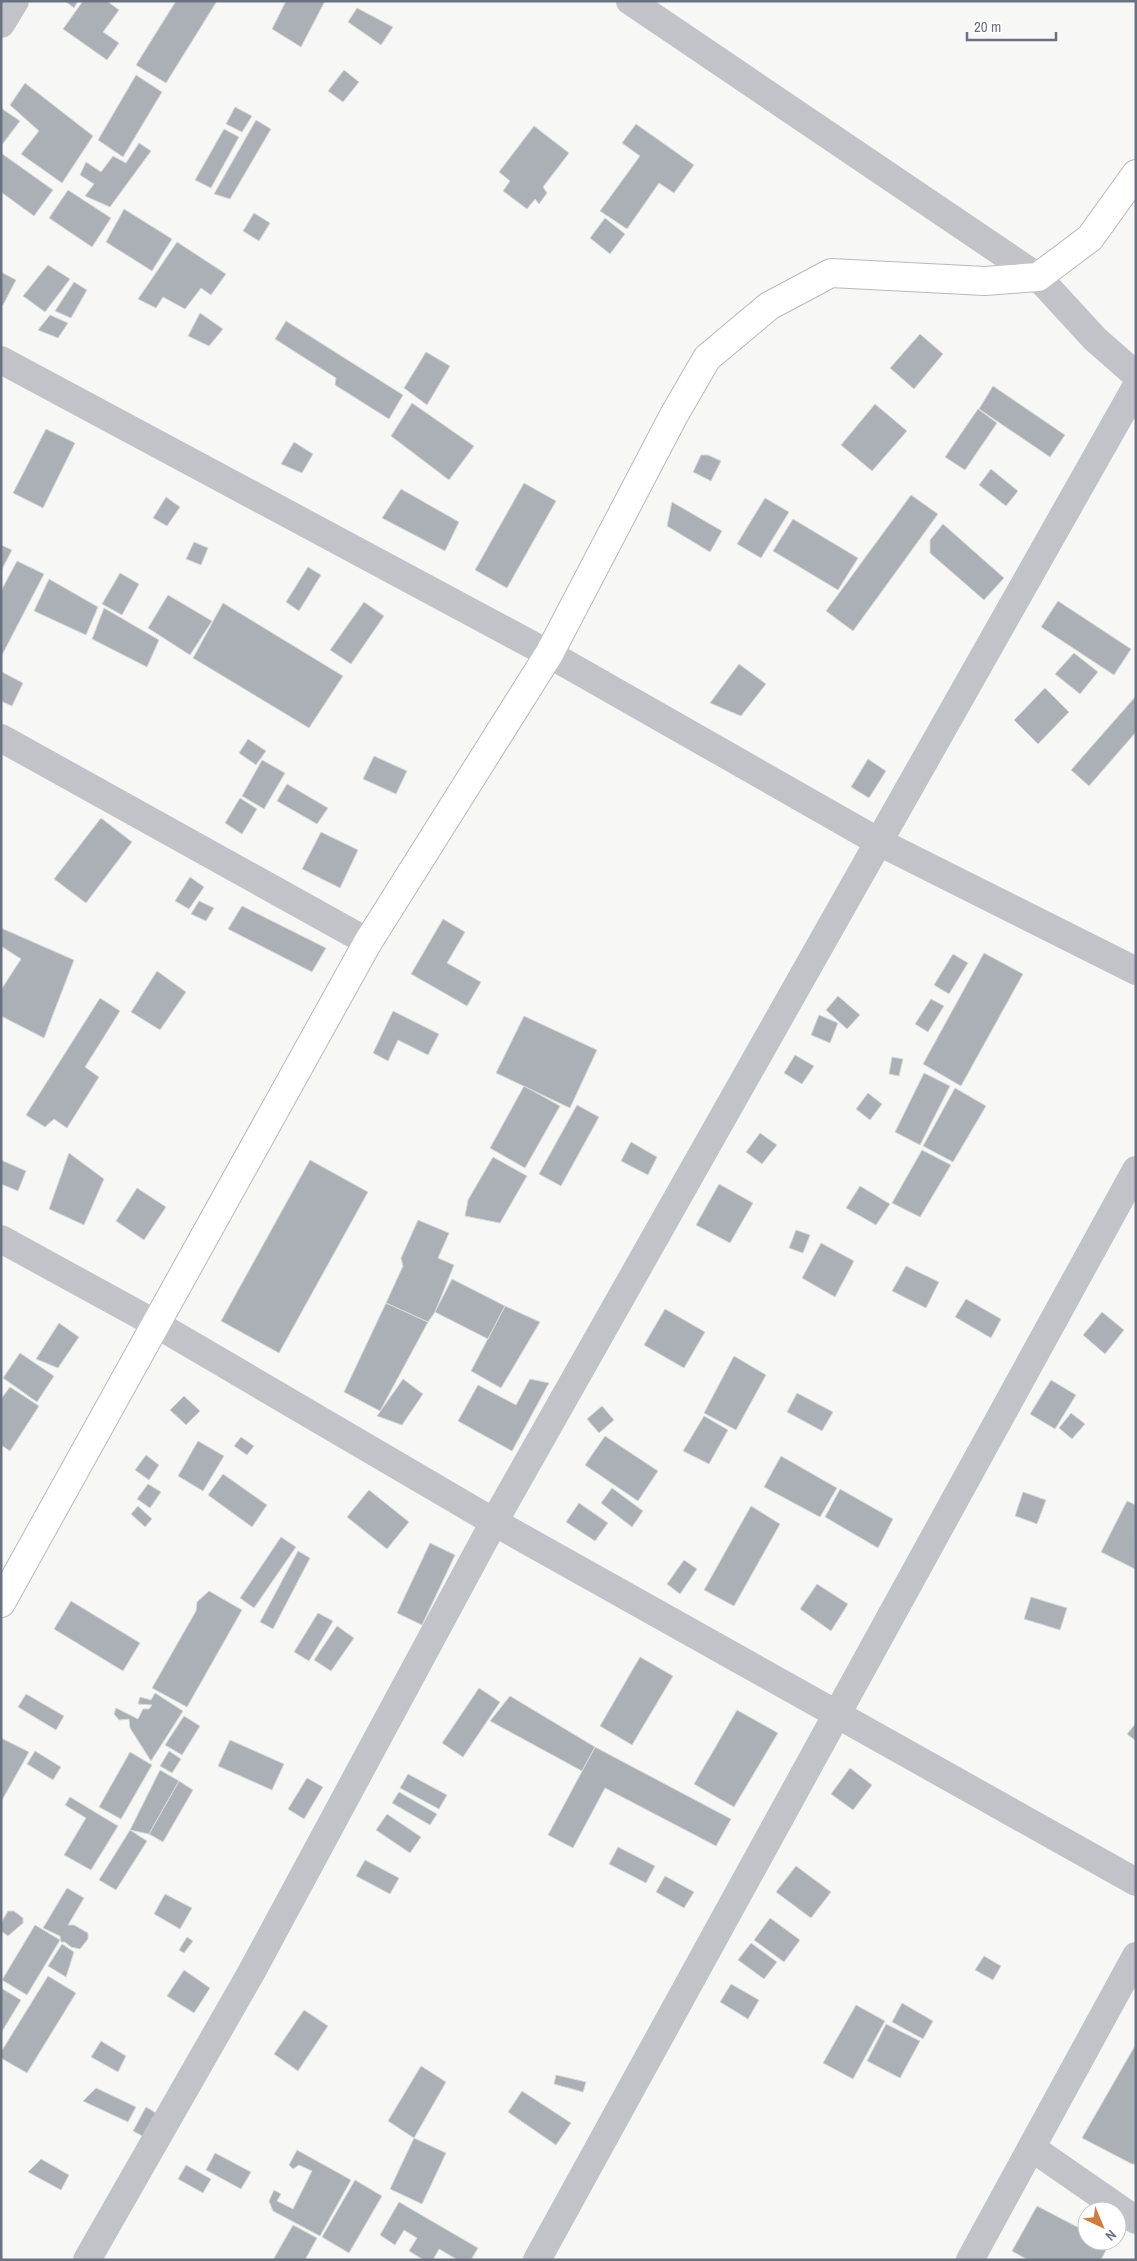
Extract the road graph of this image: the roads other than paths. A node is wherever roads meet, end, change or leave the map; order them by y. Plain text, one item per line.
1 (15, 1) edge
2 (630, 1) edge
3 (1, 24) edge
4 (1136, 174) edge
5 (1038, 277) junction
6 (1, 360) edge
7 (1136, 375) edge
8 (1136, 387) edge
9 (548, 654) junction
10 (1, 738) edge
11 (879, 842) junction
12 (368, 942) junction
13 (1136, 971) edge
14 (1136, 1170) edge
15 (1, 1239) edge
16 (156, 1324) junction
17 (494, 1522) junction
18 (1, 1603) edge
19 (836, 1714) junction
20 (1136, 1882) edge
21 (1136, 1956) edge
22 (1032, 2148) junction
23 (1136, 2220) edge
24 (87, 2260) edge
25 (537, 2260) edge
26 (970, 2260) edge

1 - 3 street
2 - 5 street
4 - 5 street
5 - 7 street
5 - 9 street
6 - 9 street
8 - 11 street
9 - 11 street
9 - 12 street
10 - 12 street
11 - 13 street
11 - 17 street
12 - 16 street
14 - 19 street
15 - 16 street
16 - 17 street
16 - 18 street
17 - 19 street
17 - 24 street
19 - 20 street
19 - 25 street
21 - 22 street
22 - 23 street
22 - 26 street

